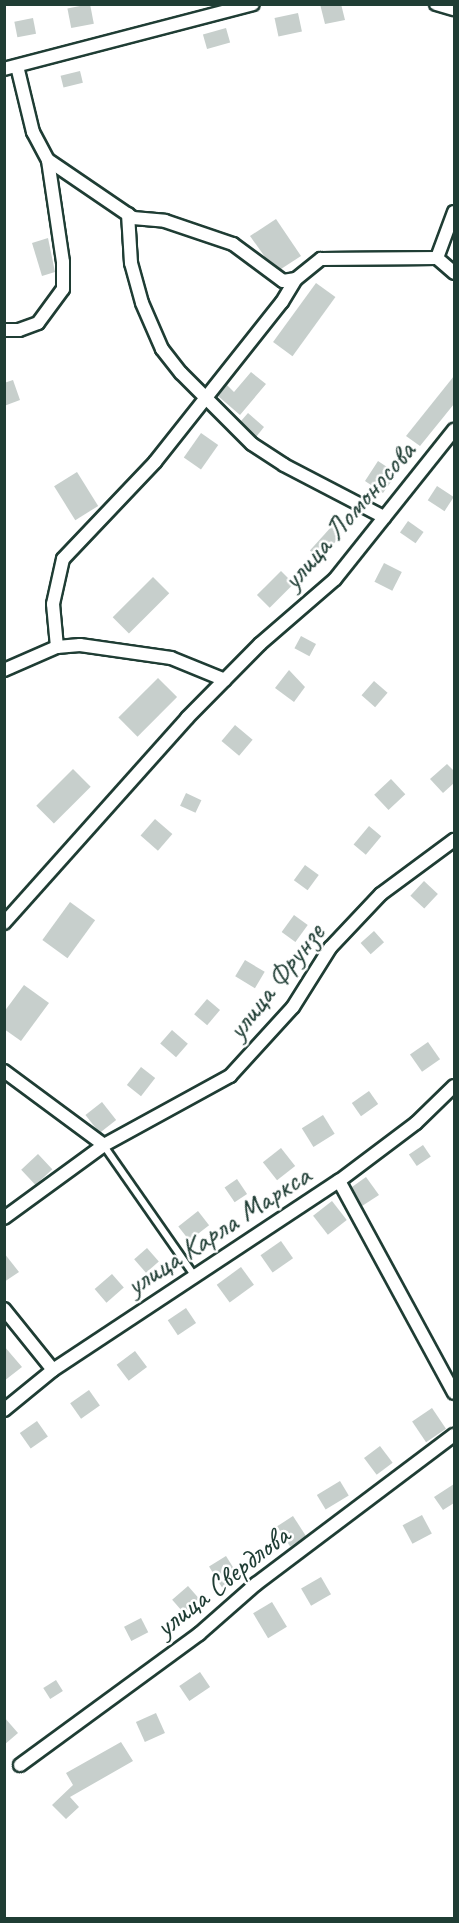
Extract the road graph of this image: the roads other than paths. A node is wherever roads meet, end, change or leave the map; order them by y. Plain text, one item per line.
1 (253, 4) edge
2 (436, 4) edge
3 (454, 9) edge
4 (11, 68) edge
5 (48, 160) junction
6 (454, 212) edge
7 (128, 214) junction
8 (437, 258) junction
9 (454, 273) edge
10 (296, 279) junction
11 (4, 330) edge
12 (205, 397) junction
13 (454, 430) edge
14 (384, 517) junction
15 (57, 647) junction
16 (4, 670) edge
17 (225, 680) junction
18 (454, 840) edge
19 (4, 923) edge
20 (4, 1071) edge
21 (454, 1086) edge
22 (104, 1145) junction
23 (339, 1181) junction
24 (4, 1218) edge
25 (194, 1275) junction
26 (4, 1309) edge
27 (53, 1370) junction
28 (454, 1393) edge
29 (4, 1410) edge
30 (454, 1435) edge
31 (20, 1765) dead end

1 - 4 street
2 - 3 street
4 - 5 street
5 - 7 street
5 - 11 street
6 - 8 street
7 - 10 street
7 - 12 street
8 - 9 street
8 - 10 street
10 - 12 street
12 - 14 street
12 - 15 street
13 - 14 street, улица Ломоносова
14 - 17 street, улица Ломоносова
15 - 16 street
15 - 17 street
17 - 19 street, улица Ломоносова
18 - 22 street, улица Фрунзе
20 - 22 street
21 - 23 street, улица Карла Маркса
22 - 24 street, улица Фрунзе
22 - 25 lane
23 - 25 street, улица Карла Маркса
23 - 28 street
25 - 27 street, улица Карла Маркса
26 - 27 street
27 - 29 street, улица Карла Маркса
30 - 31 street, улица Свердлова

